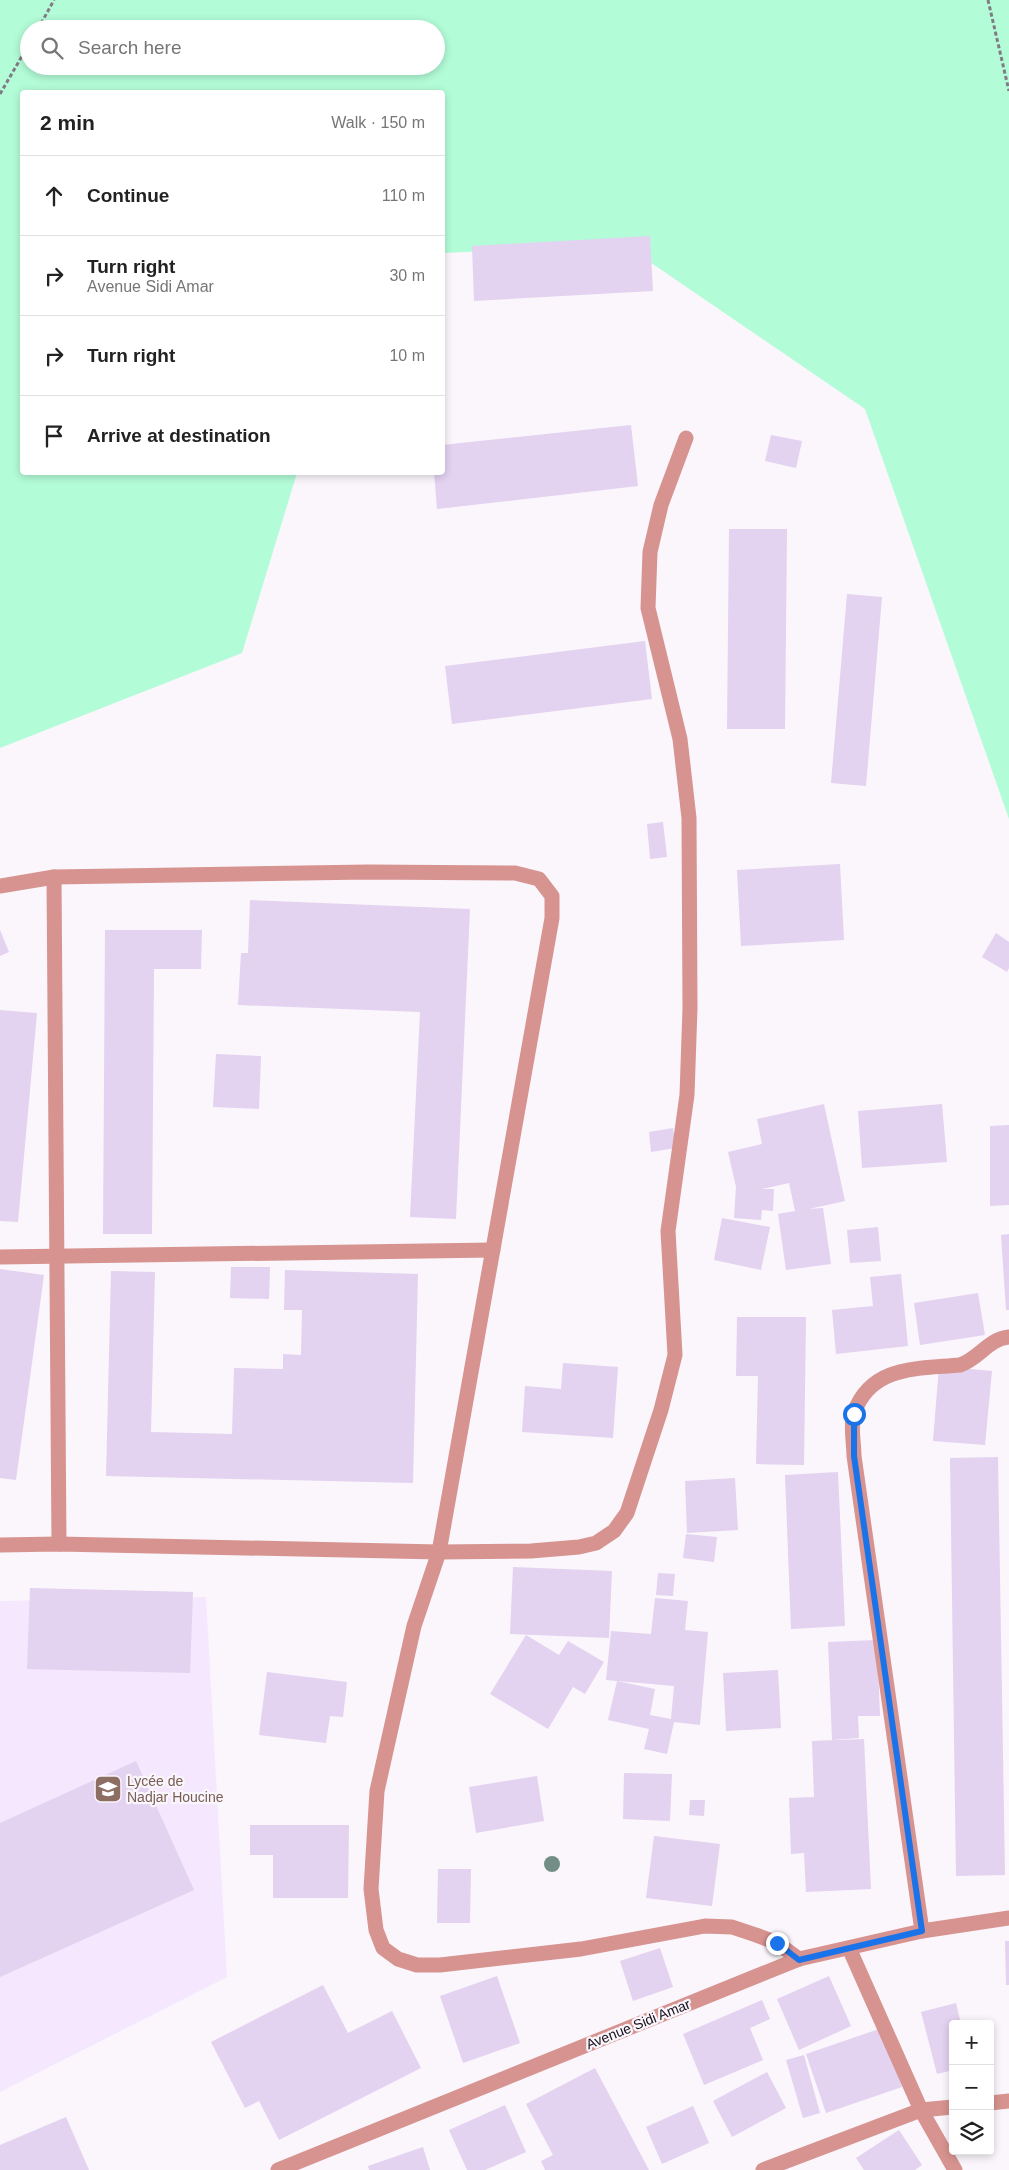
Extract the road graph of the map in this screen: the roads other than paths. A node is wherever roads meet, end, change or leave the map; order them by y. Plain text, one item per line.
1 (686, 438) dead end
2 (54, 877) junction
3 (0, 886) edge
4 (493, 1250) junction
5 (0, 1256) edge
6 (57, 1257) junction
7 (1009, 1337) edge
8 (60, 1544) junction
9 (0, 1545) edge
10 (438, 1552) junction
11 (1009, 1918) edge
12 (922, 1931) junction
13 (849, 1948) junction
14 (799, 1960) junction
15 (1009, 2101) edge
16 (994, 2103) edge
17 (949, 2107) edge
18 (921, 2110) junction
19 (278, 2170) edge
20 (763, 2170) edge
21 (955, 2170) edge

1 - 10 street
2 - 3 street
2 - 4 street
2 - 6 street
4 - 6 street
4 - 10 street
5 - 6 street
6 - 8 street
7 - 12 street
8 - 9 street
8 - 10 street
10 - 14 street
11 - 12 street, Avenue Sidi Amar
12 - 13 street, Avenue Sidi Amar
13 - 14 street, Avenue Sidi Amar
13 - 18 street
14 - 19 street, Avenue Sidi Amar
15 - 16 street
17 - 18 street
18 - 20 street
18 - 21 street

